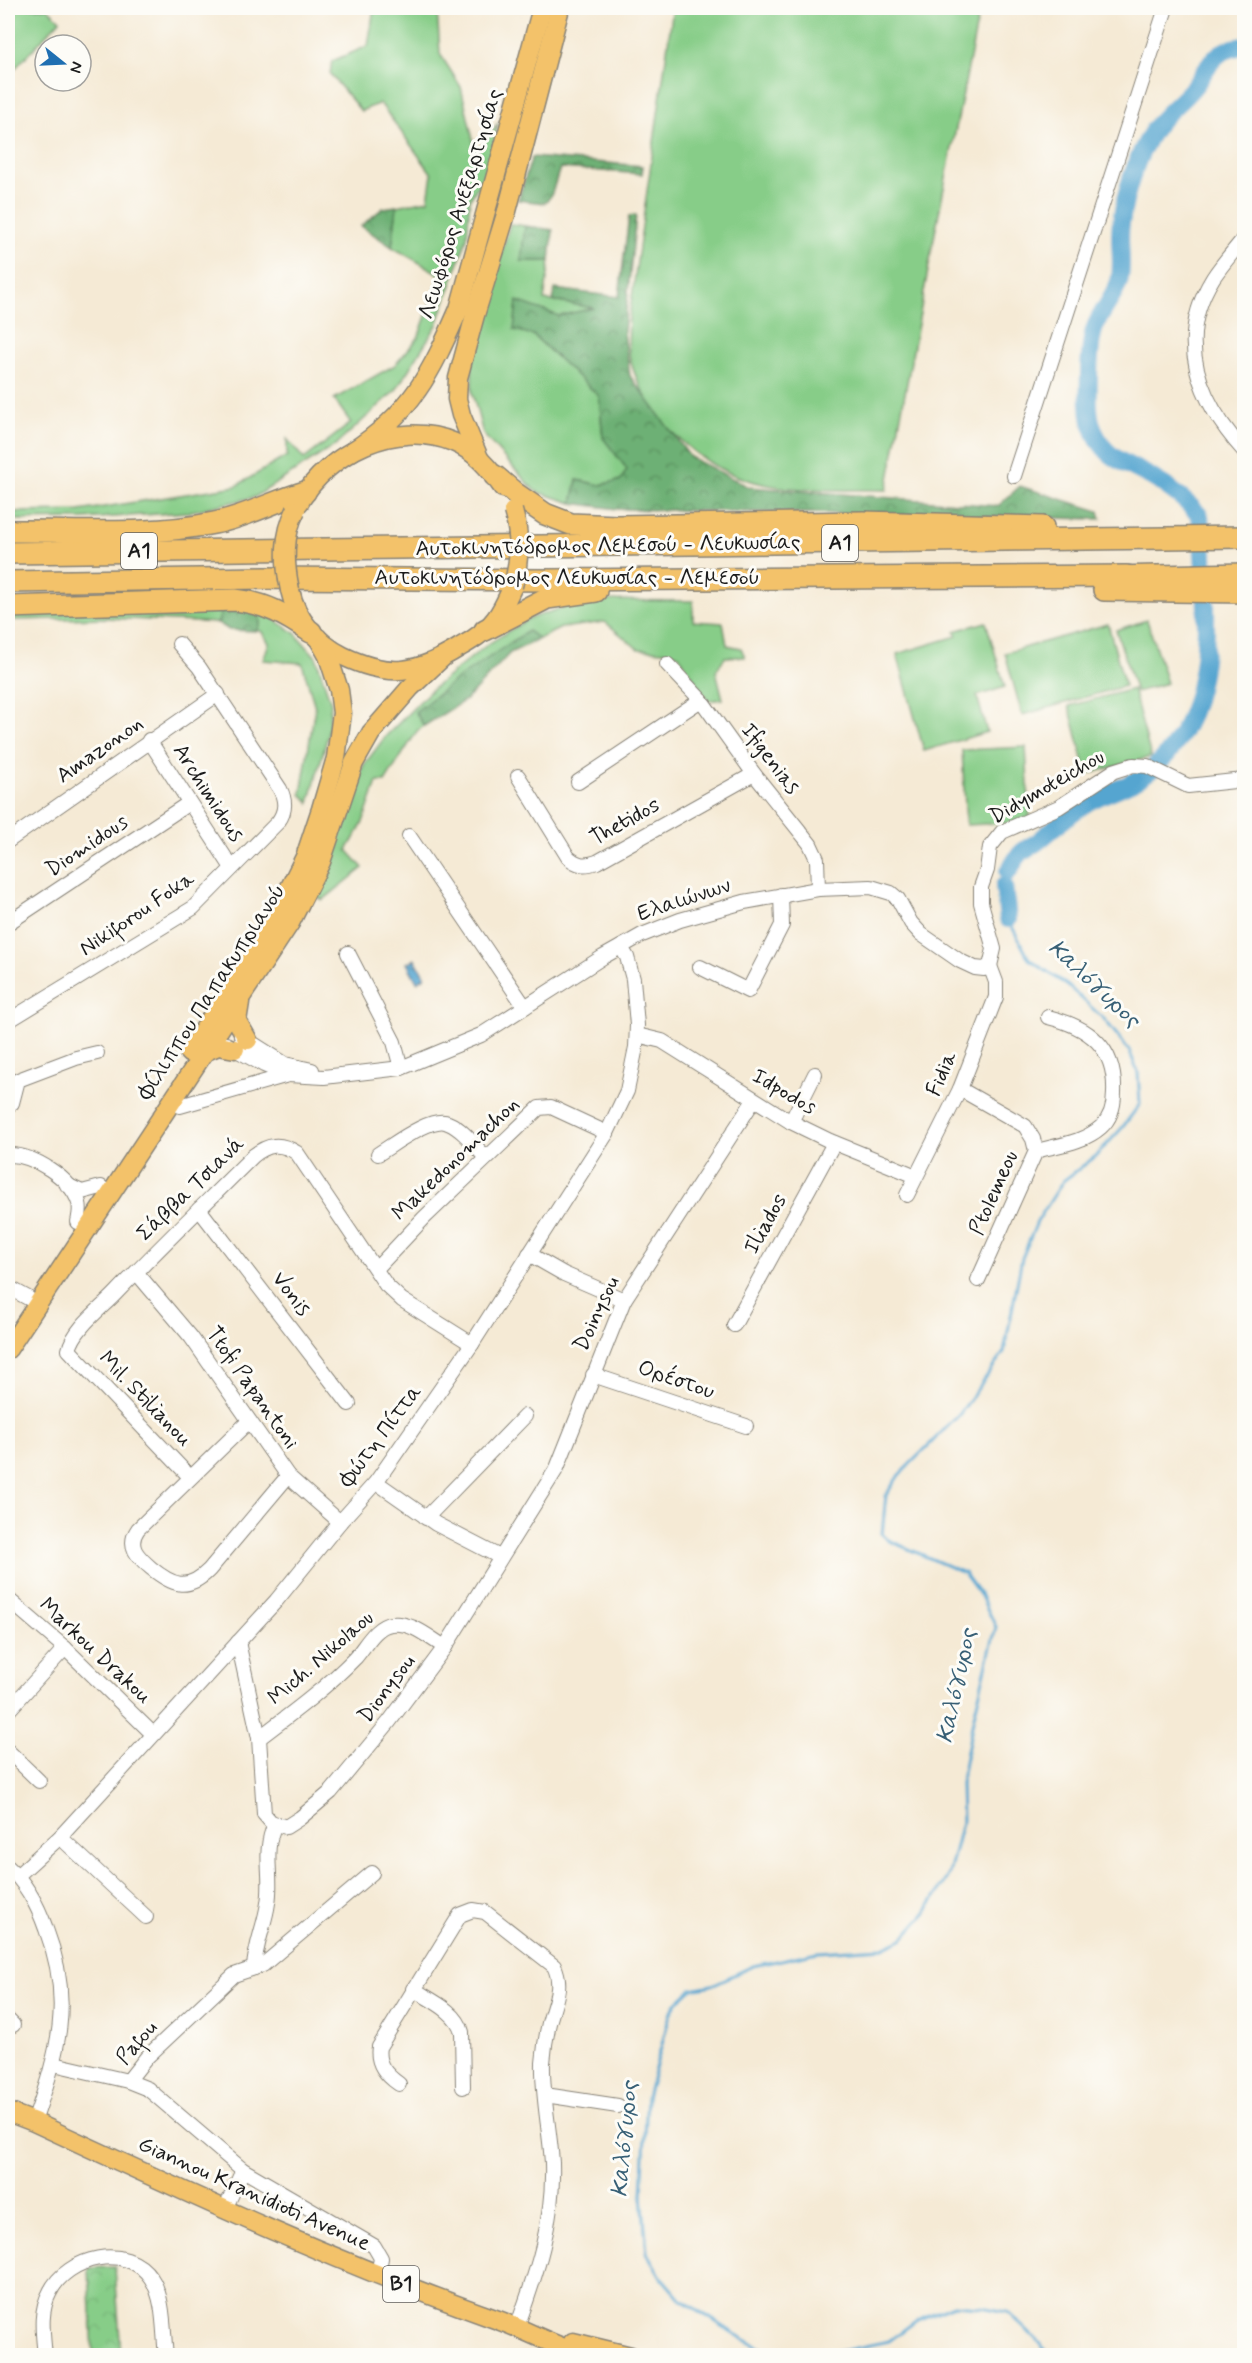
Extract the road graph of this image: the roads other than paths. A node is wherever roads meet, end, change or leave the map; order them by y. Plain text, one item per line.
1 (542, 8) edge
2 (560, 8) edge
3 (1166, 8) edge
4 (1245, 238) edge
5 (1245, 451) edge
6 (351, 452) junction
7 (479, 458) junction
8 (495, 476) junction
9 (1014, 476) dead end
10 (300, 501) junction
11 (1245, 525) edge
12 (8, 531) edge
13 (1209, 531) junction
14 (1130, 534) junction
15 (1245, 537) edge
16 (8, 552) edge
17 (1245, 574) edge
18 (1129, 576) junction
19 (8, 582) edge
20 (978, 587) junction
21 (1234, 592) edge
22 (8, 607) edge
23 (485, 630) junction
24 (314, 635) junction
25 (178, 644) dead end
26 (442, 658) junction
27 (667, 664) dead end
28 (218, 694) junction
29 (701, 700) junction
30 (149, 740) junction
31 (754, 774) junction
32 (518, 776) dead end
33 (1245, 780) edge
34 (578, 782) dead end
35 (189, 803) junction
36 (409, 836) dead end
37 (8, 841) edge
38 (232, 868) junction
39 (818, 889) junction
40 (781, 895) junction
41 (8, 923) edge
42 (621, 947) junction
43 (348, 952) dead end
44 (990, 966) junction
45 (700, 968) dead end
46 (241, 998) junction
47 (525, 1007) junction
48 (1048, 1017) dead end
49 (8, 1021) edge
50 (211, 1032) junction
51 (637, 1035) junction
52 (241, 1045) junction
53 (97, 1053) dead end
54 (401, 1068) junction
55 (815, 1074) dead end
56 (288, 1075) junction
57 (356, 1075) junction
58 (960, 1089) junction
59 (754, 1100) junction
60 (12, 1103) dead end
61 (180, 1106) dead end
62 (791, 1122) junction
63 (607, 1133) junction
64 (834, 1143) junction
65 (1036, 1151) junction
66 (378, 1154) dead end
67 (8, 1155) edge
68 (486, 1158) junction
69 (916, 1176) junction
70 (65, 1184) junction
71 (101, 1187) junction
72 (907, 1195) dead end
73 (199, 1209) junction
74 (78, 1222) junction
75 (529, 1254) junction
76 (376, 1269) junction
77 (136, 1272) junction
78 (978, 1280) dead end
79 (8, 1287) edge
80 (28, 1298) junction
81 (624, 1300) junction
82 (734, 1325) dead end
83 (8, 1329) edge
84 (472, 1344) junction
85 (8, 1349) edge
86 (69, 1350) joint
87 (593, 1375) junction
88 (349, 1404) dead end
89 (525, 1416) dead end
90 (248, 1422) junction
91 (746, 1426) dead end
92 (190, 1476) junction
93 (288, 1476) junction
94 (376, 1482) junction
95 (426, 1518) junction
96 (340, 1522) junction
97 (500, 1557) junction
98 (8, 1599) edge
99 (238, 1642) junction
100 (444, 1647) junction
101 (65, 1648) junction
102 (8, 1710) edge
103 (153, 1734) junction
104 (259, 1738) junction
105 (8, 1751) edge
106 (39, 1781) dead end
107 (280, 1826) junction
108 (60, 1837) junction
109 (12, 1871) edge
110 (372, 1873) dead end
111 (146, 1917) dead end
112 (254, 1968) junction
113 (413, 1989) junction
114 (54, 2064) junction
115 (128, 2081) junction
116 (399, 2084) dead end
117 (463, 2087) dead end
118 (545, 2095) junction
119 (618, 2106) dead end
120 (8, 2112) edge
121 (34, 2122) junction
122 (243, 2170) junction
123 (225, 2209) junction
124 (378, 2275) junction
125 (521, 2328) junction
126 (45, 2355) edge
127 (166, 2355) edge
128 (587, 2355) edge
129 (631, 2355) edge

1 - 6 main road, Λεωφόρος Ανεξαρτησίας
2 - 7 main road, Λεωφόρος Ανεξαρτησίας
3 - 9 street
4 - 5 street
6 - 7 main road
6 - 10 main road
7 - 8 main road
8 - 14 highway
8 - 23 main road, bridge
10 - 12 highway
10 - 24 main road, bridge
11 - 13 highway
13 - 14 highway, Αυτοκινητόδρομος Λεμεσού - Λευκωσίας / A1
13 - 15 highway, Αυτοκινητόδρομος Λεμεσού - Λευκωσίας / A1
14 - 16 highway, Αυτοκινητόδρομος Λεμεσού - Λευκωσίας / A1
17 - 18 highway, Αυτοκινητόδρομος Λευκωσίας - Λεμεσού / A1
18 - 19 highway, Αυτοκινητόδρομος Λευκωσίας - Λεμεσού / A1
18 - 20 highway
20 - 21 highway
20 - 23 highway
22 - 24 highway
23 - 26 main road
24 - 26 main road
24 - 50 main road, Φίλιππου Παπακυπριανού
25 - 28 street, Nikiforou Foka
26 - 46 main road, Φίλιππου Παπακυπριανού
27 - 29 street, Ifigenias
28 - 30 street, Amazonon
28 - 38 street, Nikiforou Foka
29 - 31 street, Ifigenias
29 - 34 street
30 - 35 street, Archimidous
30 - 37 street, Amazonon
31 - 32 street, Thetidos
31 - 39 street, Ifigenias
33 - 44 street, Didymoteichou
35 - 38 street, Archimidous
35 - 41 street, Diomidous
36 - 47 street
38 - 49 street, Nikiforou Foka
39 - 40 street, Ελαιώνων
39 - 44 street, Ελαιώνων
40 - 42 street, Ελαιώνων
40 - 45 street
42 - 47 street, Ελαιώνων
42 - 51 street, Φώτη Πίττα
43 - 54 street
44 - 58 street, Fidia
46 - 50 main road, Φίλιππου Παπακυπριανού
46 - 52 main road
47 - 54 street, Ελαιώνων
48 - 65 street
50 - 52 street, Ελαιώνων
50 - 52 main road
50 - 71 main road, Φίλιππου Παπακυπριανού
50 - 85 main road, Φίλιππου Παπακυπριανού
51 - 59 street, Idpodos
51 - 63 street, Φώτη Πίττα
52 - 56 street, Ελαιώνων
52 - 57 street, Ελαιώνων
53 - 60 street
54 - 57 street, Ελαιώνων
55 - 62 street
56 - 57 street, Ελαιώνων
56 - 61 street
58 - 65 street, Ptolemeou
58 - 69 street, Fidia
59 - 62 street, Idpodos
59 - 81 street, Doinysou
62 - 64 street, Idpodos
63 - 68 street, Makedonomachon
63 - 75 street, Φώτη Πίττα
64 - 69 street, Idpodos
64 - 82 street, Iliados
65 - 78 street, Ptolemeou
66 - 68 street
67 - 70 street
68 - 76 street, Makedonomachon
69 - 72 street, Fidia
70 - 71 street
70 - 74 street
71 - 74 main road, Φίλιππου Παπακυπριανού
73 - 76 street, Σάββα Τσιανά
73 - 77 street, Σάββα Τσιανά
73 - 88 street, Vonis
74 - 80 main road, Φίλιππου Παπακυπριανού
75 - 81 street
75 - 84 street, Φώτη Πίττα
76 - 84 street, Σάββα Τσιανά
77 - 86 street, Σάββα Τσιανά
77 - 90 street, Ttofi Papantoni
79 - 80 street
80 - 83 main road, Φίλιππου Παπακυπριανού
81 - 87 street, Doinysou
84 - 94 street, Φώτη Πίττα
86 - 92 street, Mil. Stilianou
87 - 91 street, Ορέστου
87 - 97 street, Doinysou
89 - 95 street
90 - 92 street
90 - 93 street, Ttofi Papantoni
92 - 93 street
93 - 96 street, Ttofi Papantoni
94 - 95 street
94 - 96 street, Φώτη Πίττα
95 - 97 street
96 - 99 street, Φώτη Πίττα
97 - 100 street, Dionysou
98 - 101 street, Markou Drakou
99 - 103 street, Φώτη Πίττα
99 - 104 street
100 - 104 street, Mich. Nikolaou
100 - 107 street, Dionysou
101 - 102 street
101 - 103 street, Markou Drakou
103 - 108 street, Φώτη Πίττα
104 - 107 street
105 - 106 street
107 - 112 street
108 - 109 street, Φώτη Πίττα
108 - 111 street
109 - 114 street
110 - 112 street, Pafou
112 - 115 street, Pafou
113 - 116 street
113 - 117 street
113 - 118 street
114 - 115 street
114 - 121 street
115 - 122 street, Pafou
118 - 119 street
118 - 125 street
120 - 121 main road, B1
121 - 123 main road, Giannou Kranidioti Avenue / B1
122 - 123 street
122 - 124 street, Pafou
123 - 124 main road, Giannou Kranidioti Avenue / B1
124 - 125 main road, Giannou Kranidioti Avenue / B1
125 - 128 main road, Giannou Kranidioti Avenue / B1
125 - 129 main road, Giannou Kranidioti Avenue / B1
126 - 127 street

